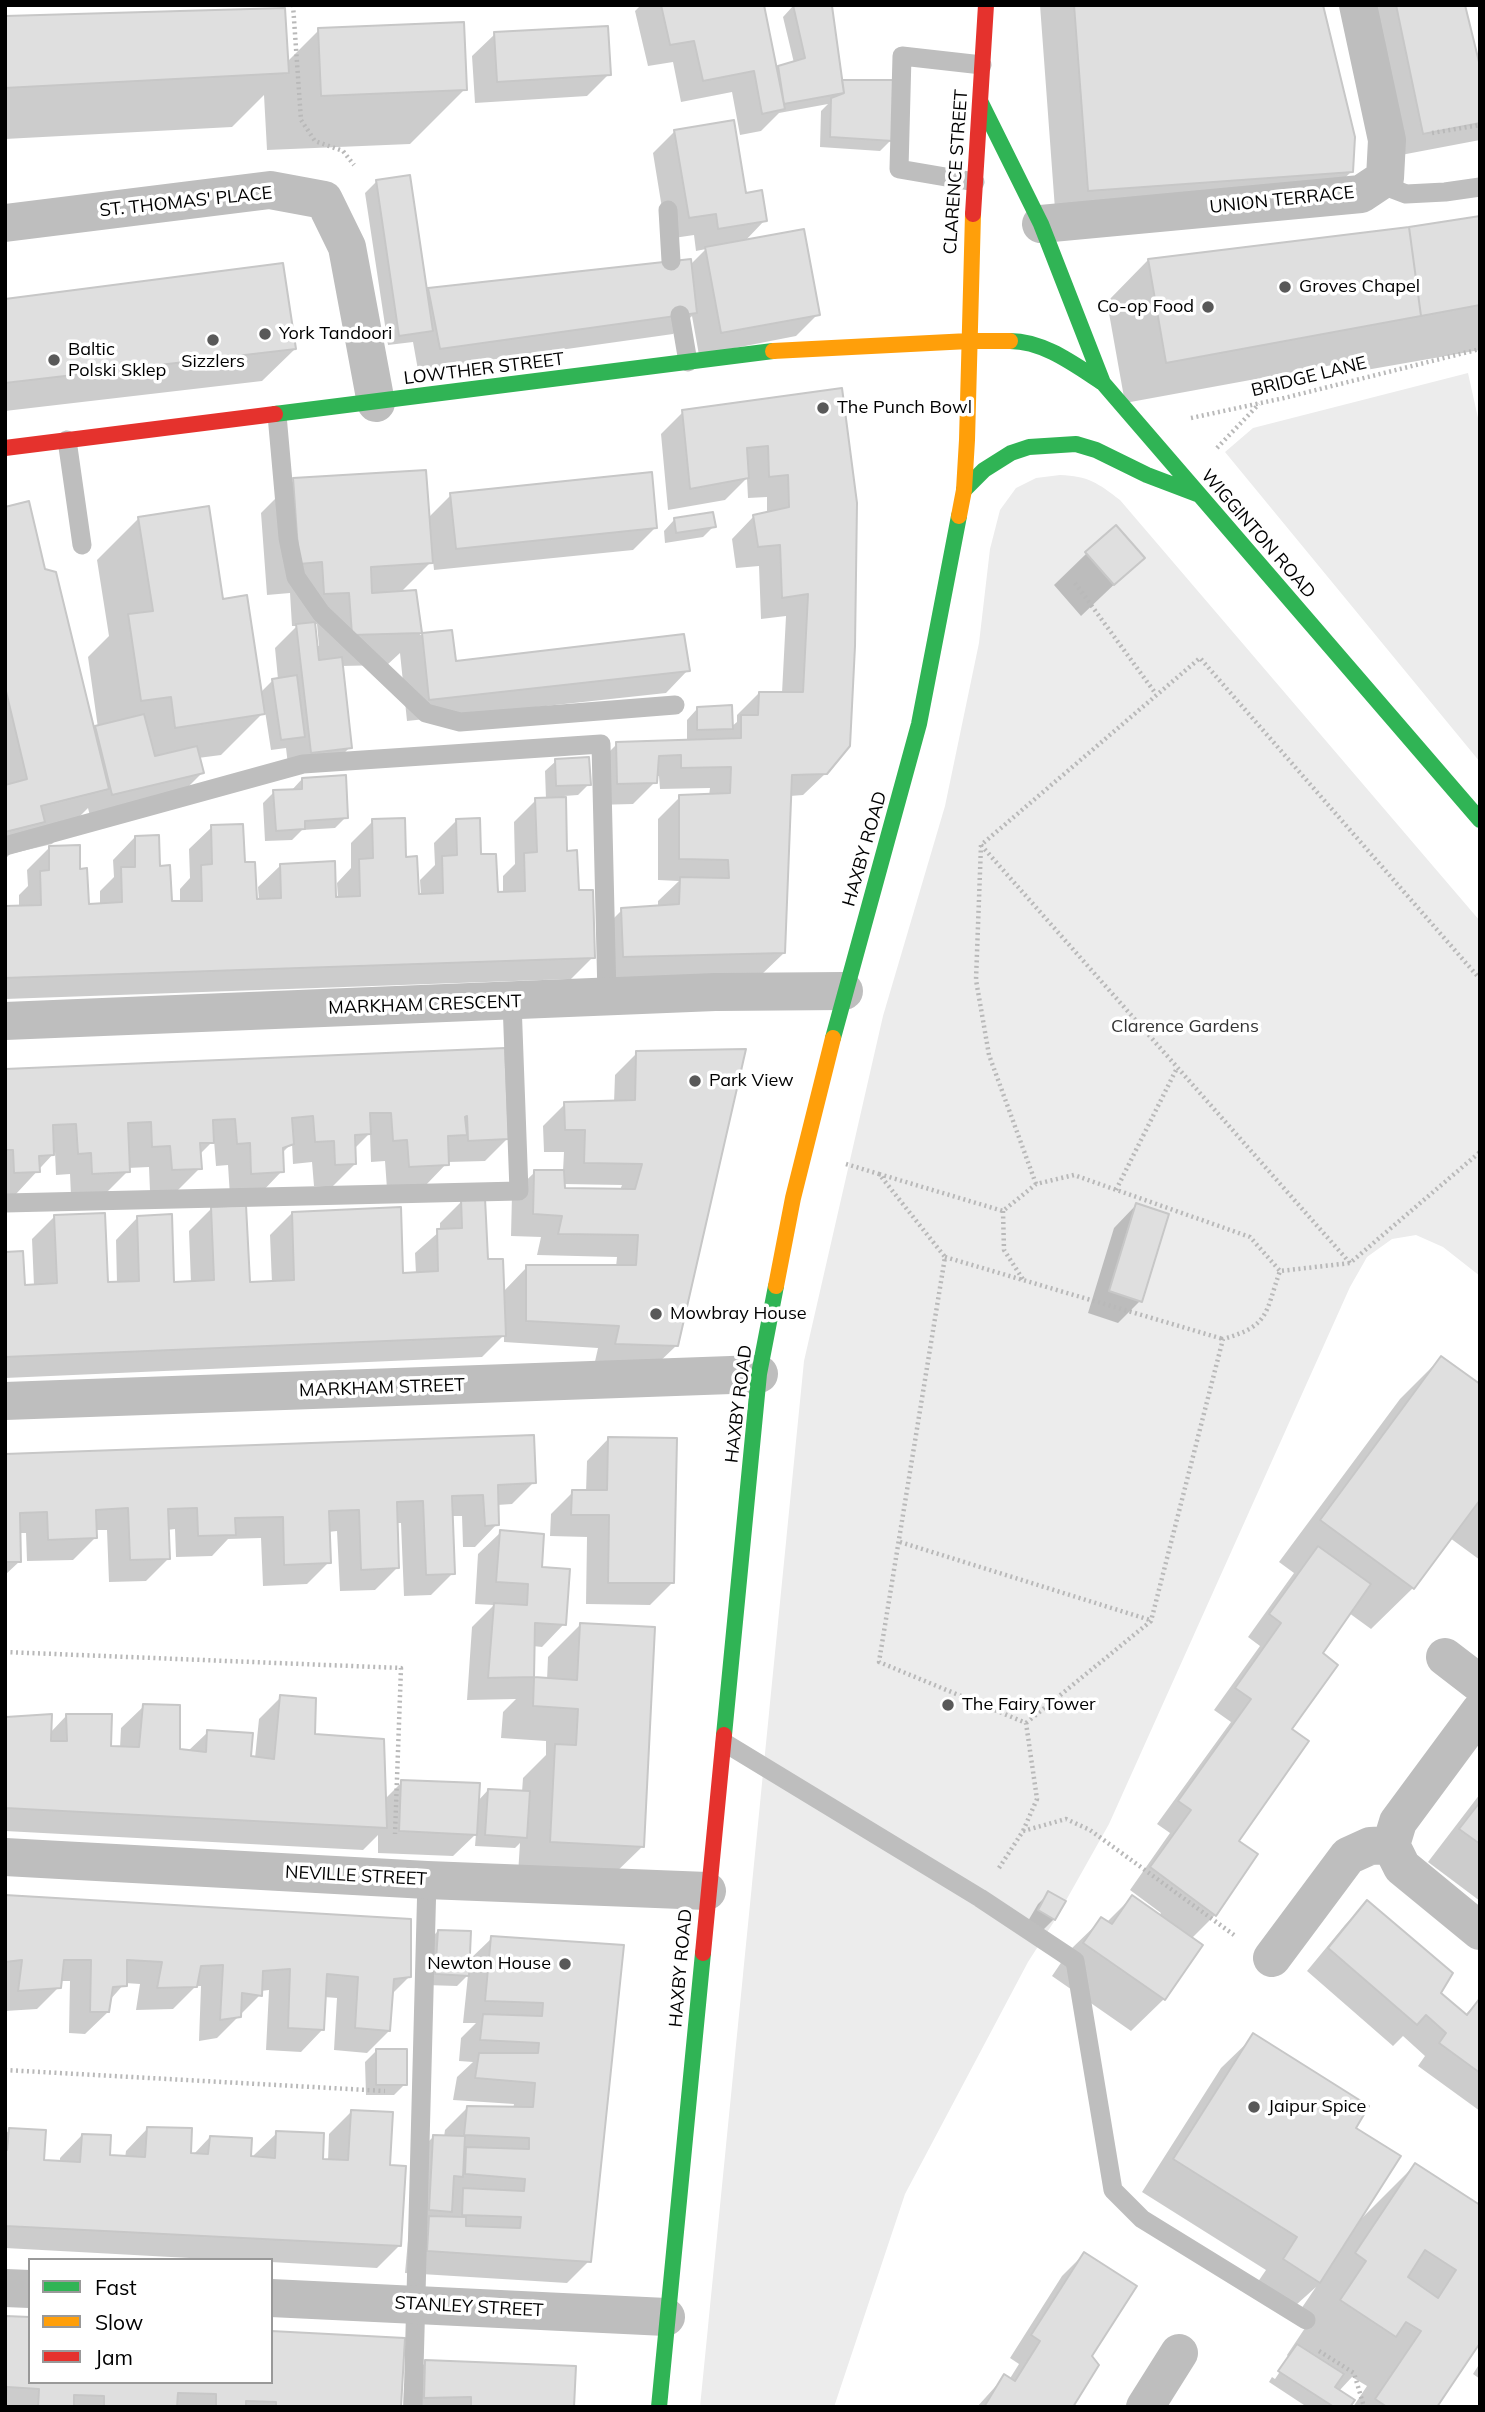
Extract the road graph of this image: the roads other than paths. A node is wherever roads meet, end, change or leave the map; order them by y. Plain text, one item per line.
1 (986, 5) edge
2 (1358, 5) edge
3 (982, 65) junction
4 (980, 101) junction
5 (975, 181) junction
6 (1377, 183) junction
7 (1480, 187) edge
8 (668, 209) dead end
9 (5, 223) edge
10 (1041, 224) junction
11 (671, 261) dead end
12 (680, 315) dead end
13 (969, 341) junction
14 (688, 362) junction
15 (1102, 383) junction
16 (376, 403) junction
17 (277, 415) junction
18 (67, 440) junction
19 (5, 448) edge
20 (964, 490) junction
21 (1199, 494) junction
22 (82, 545) dead end
23 (676, 705) dead end
24 (1480, 820) edge
25 (5, 846) edge
26 (844, 992) junction
27 (607, 996) junction
28 (512, 1002) junction
29 (5, 1021) edge
30 (5, 1203) edge
31 (759, 1374) junction
32 (5, 1401) edge
33 (1446, 1657) dead end
34 (1480, 1684) edge
35 (1480, 1711) edge
36 (725, 1743) junction
37 (1391, 1845) junction
38 (5, 1857) edge
39 (410, 1879) junction
40 (707, 1891) junction
41 (1480, 1931) edge
42 (1272, 1958) road end
43 (5, 2288) edge
44 (28, 2289) edge
45 (273, 2298) edge
46 (414, 2305) junction
47 (666, 2317) junction
48 (1306, 2320) road end
49 (1179, 2353) dead end
50 (412, 2407) edge
51 (659, 2407) edge
52 (1145, 2407) edge

1 - 3 street, CLARENCE STREET
2 - 6 street, UNION TERRACE
3 - 4 street, CLARENCE STREET
3 - 5 lane
4 - 5 street, CLARENCE STREET
4 - 10 street
5 - 13 street, CLARENCE STREET
6 - 7 lane
6 - 10 street, UNION TERRACE
8 - 11 lane
9 - 16 street, ST. THOMAS' PLACE
10 - 15 street
12 - 14 lane
13 - 14 street, LOWTHER STREET
13 - 15 street, WIGGINTON ROAD
13 - 20 street, HAXBY ROAD
14 - 16 street, LOWTHER STREET
15 - 21 street, WIGGINTON ROAD
16 - 17 street, LOWTHER STREET
17 - 18 street, LOWTHER STREET
17 - 23 lane
18 - 19 street, LOWTHER STREET
18 - 22 lane
20 - 21 street
20 - 26 street, HAXBY ROAD
21 - 24 street, WIGGINTON ROAD
25 - 27 lane
26 - 27 street, MARKHAM CRESCENT
26 - 31 street, HAXBY ROAD
27 - 28 street, MARKHAM CRESCENT
28 - 29 street, MARKHAM CRESCENT
28 - 30 lane
31 - 32 street, MARKHAM STREET
31 - 36 street, HAXBY ROAD
33 - 34 street
35 - 37 street
36 - 40 street, HAXBY ROAD
36 - 48 lane
37 - 41 street
37 - 42 street
38 - 39 street, NEVILLE STREET
39 - 40 street, NEVILLE STREET
39 - 46 lane
40 - 47 street, HAXBY ROAD
43 - 44 street
45 - 46 street, STANLEY STREET
46 - 47 street, STANLEY STREET
46 - 50 lane
47 - 51 street, HAXBY ROAD
49 - 52 street

